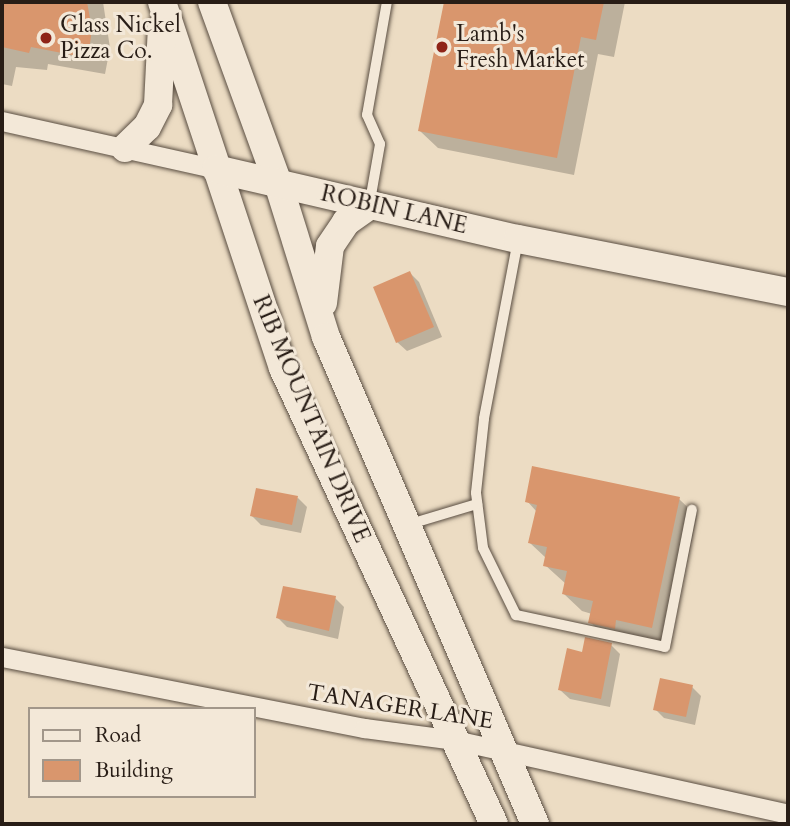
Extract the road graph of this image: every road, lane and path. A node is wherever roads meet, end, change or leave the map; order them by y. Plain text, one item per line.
1 (162, 2) edge
2 (212, 2) edge
3 (387, 2) edge
4 (2, 121) edge
5 (125, 148) junction
6 (216, 169) junction
7 (278, 183) junction
8 (370, 205) junction
9 (518, 239) junction
10 (788, 292) edge
11 (326, 337) junction
12 (477, 504) junction
13 (692, 510) dead end
14 (408, 525) junction
15 (2, 657) edge
16 (454, 740) junction
17 (502, 749) junction
18 (788, 814) edge
19 (494, 824) edge
20 (535, 824) edge

1 - 5 main road
1 - 6 main road, RIB MOUNTAIN DRIVE
2 - 7 main road, RIB MOUNTAIN DRIVE
3 - 8 lane
4 - 5 street, ROBIN LANE
5 - 6 street, ROBIN LANE
6 - 7 main road, ROBIN LANE
6 - 16 main road, RIB MOUNTAIN DRIVE
7 - 8 main road, ROBIN LANE
7 - 11 main road, RIB MOUNTAIN DRIVE
8 - 9 main road, ROBIN LANE
8 - 11 main road
9 - 10 main road, ROBIN LANE
9 - 12 lane
11 - 14 main road, RIB MOUNTAIN DRIVE
12 - 13 lane
12 - 14 lane
14 - 17 main road, RIB MOUNTAIN DRIVE
15 - 16 street, TANAGER LANE
16 - 17 street, TANAGER LANE
16 - 19 main road, RIB MOUNTAIN DRIVE
17 - 18 street, TANAGER LANE
17 - 20 main road, RIB MOUNTAIN DRIVE

